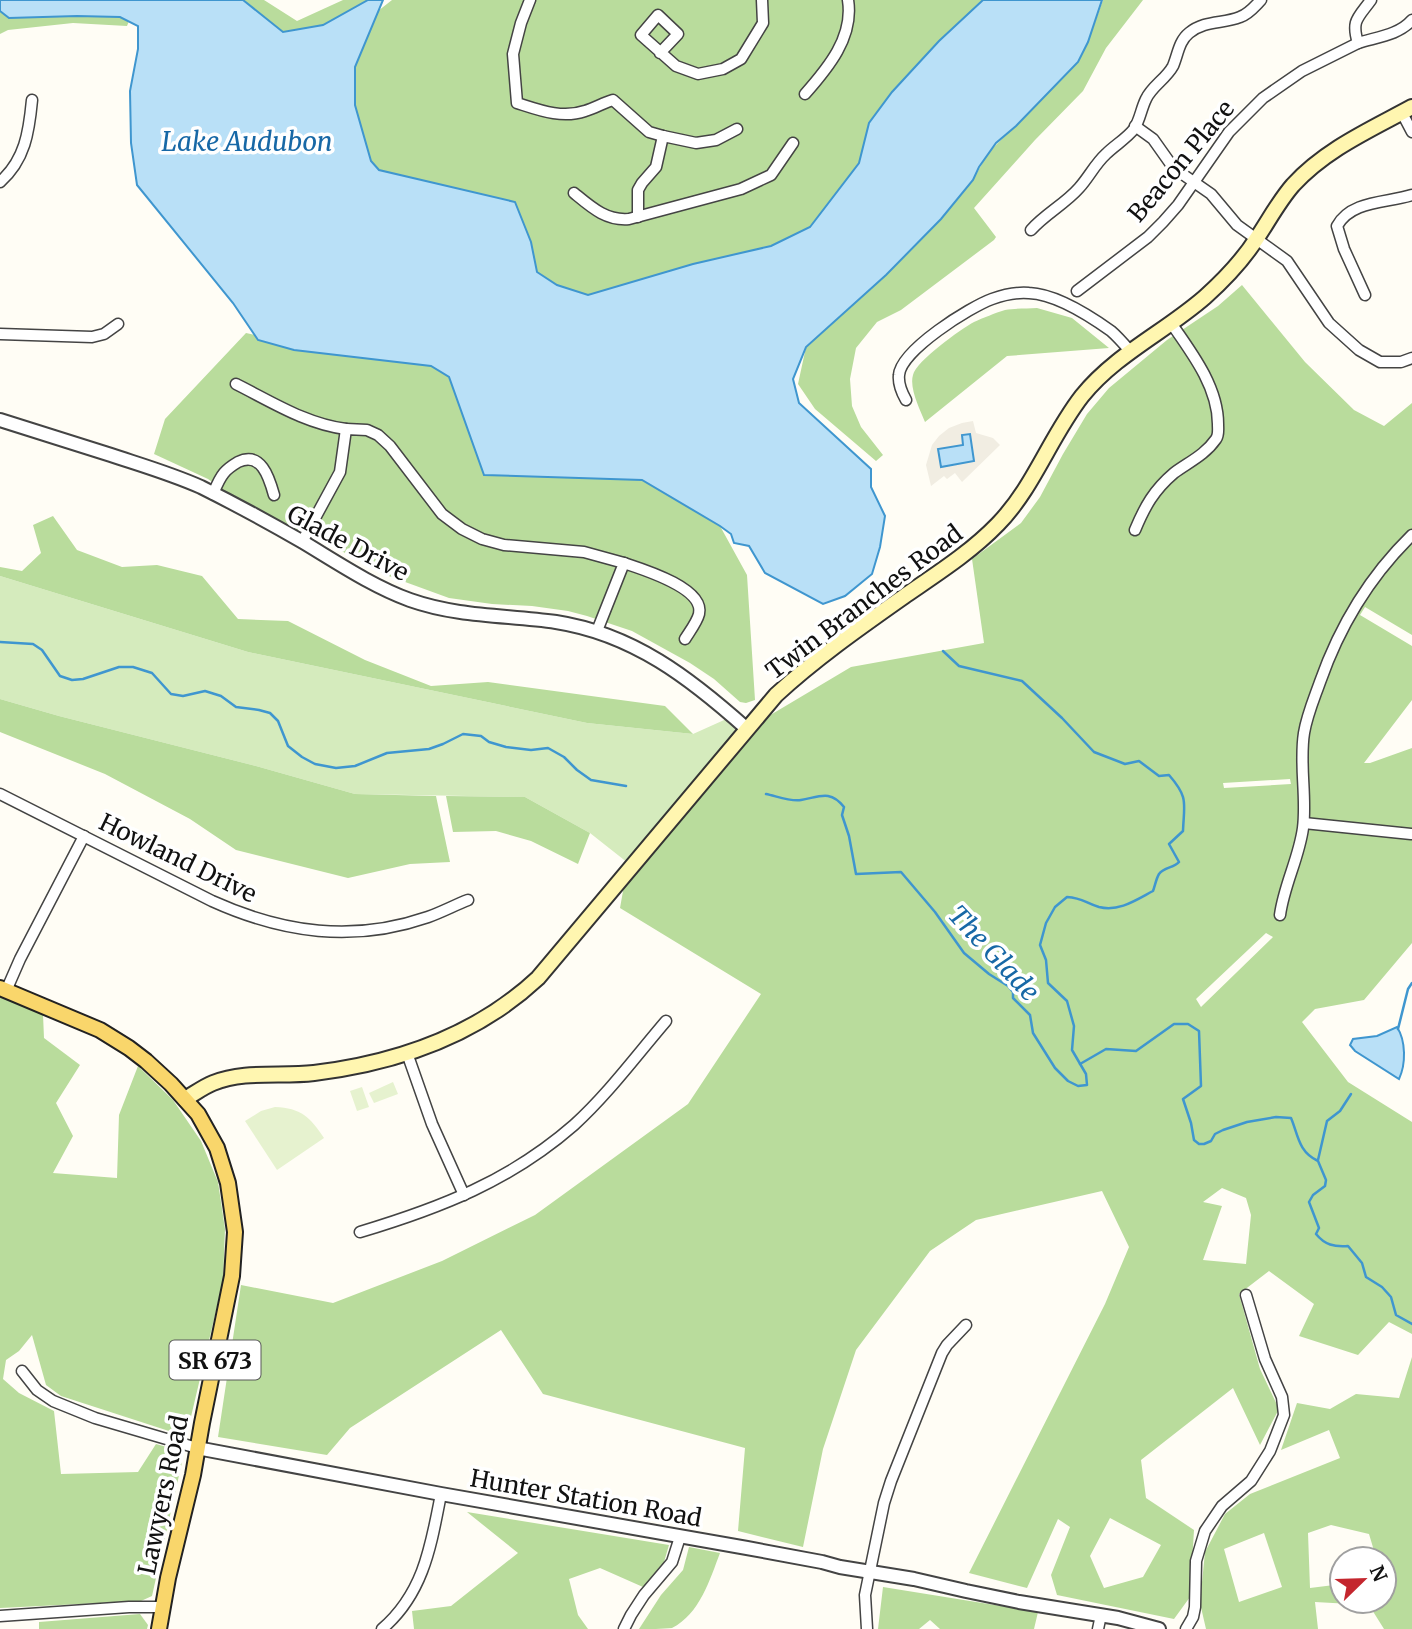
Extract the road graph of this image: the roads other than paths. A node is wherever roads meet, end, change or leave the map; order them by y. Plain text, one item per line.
1 (530, 0) edge
2 (762, 0) edge
3 (848, 0) edge
4 (1261, 0) edge
5 (1371, 0) edge
6 (1412, 20) edge
7 (1358, 43) junction
8 (660, 53) dead end
9 (805, 94) dead end
10 (32, 100) dead end
11 (1407, 110) edge
12 (1135, 127) junction
13 (737, 129) dead end
14 (1412, 132) edge
15 (663, 136) junction
16 (793, 143) dead end
17 (0, 182) edge
18 (1194, 182) junction
19 (574, 193) dead end
20 (1412, 195) edge
21 (639, 216) junction
22 (1031, 230) dead end
23 (1256, 239) junction
24 (1077, 291) dead end
25 (1365, 295) dead end
26 (1171, 323) junction
27 (118, 324) dead end
28 (0, 334) edge
29 (1130, 351) junction
30 (1412, 358) edge
31 (236, 384) dead end
32 (906, 400) dead end
33 (0, 420) edge
34 (346, 429) junction
35 (213, 494) junction
36 (274, 495) dead end
37 (1135, 530) dead end
38 (1412, 535) edge
39 (302, 542) junction
40 (624, 563) junction
41 (597, 631) junction
42 (685, 639) dead end
43 (747, 729) junction
44 (0, 794) edge
45 (1304, 823) junction
46 (1411, 834) edge
47 (84, 836) junction
48 (468, 900) dead end
49 (1280, 915) dead end
50 (3, 989) edge
51 (666, 1021) dead end
52 (407, 1053) junction
53 (185, 1099) junction
54 (464, 1195) junction
55 (360, 1232) dead end
56 (1246, 1295) dead end
57 (966, 1325) dead end
58 (22, 1371) dead end
59 (197, 1448) junction
60 (441, 1494) junction
61 (680, 1536) junction
62 (870, 1572) junction
63 (163, 1607) junction
64 (1101, 1615) junction
65 (0, 1616) edge
66 (159, 1629) edge
67 (382, 1629) edge
68 (624, 1629) edge
69 (867, 1629) edge
70 (1098, 1629) edge
71 (1159, 1629) edge
72 (1186, 1629) edge

1 - 15 street
2 - 8 street
3 - 9 street
4 - 12 street
5 - 7 street
6 - 7 street, Beacon Place
7 - 18 street, Beacon Place
10 - 17 street
11 - 14 street
11 - 23 main road, Twin Branches Road
12 - 18 street
12 - 22 street
13 - 15 street
15 - 21 street
16 - 21 street
18 - 23 street
18 - 24 street, Beacon Place
19 - 21 street
20 - 25 street
23 - 26 main road, Twin Branches Road
23 - 30 street
26 - 29 main road, Twin Branches Road
26 - 37 street
27 - 28 street
29 - 32 street
29 - 43 main road, Twin Branches Road
31 - 34 street
33 - 35 street, Glade Drive
34 - 39 street
34 - 40 street
35 - 36 street
35 - 39 street, Glade Drive
38 - 45 street
39 - 41 street, Glade Drive
40 - 41 street
40 - 42 street
41 - 43 street, Glade Drive
43 - 52 main road, Twin Branches Road
44 - 47 street, Howland Drive
45 - 46 street
45 - 49 street
47 - 48 street, Howland Drive
47 - 50 street
50 - 53 main road, Lawyers Road / SR 673
51 - 54 street
52 - 53 main road, Twin Branches Road
52 - 54 street
53 - 59 main road, Lawyers Road / SR 673
54 - 55 street
56 - 72 street
57 - 62 street
58 - 59 street, Hunter Station Road
59 - 60 street, Hunter Station Road
59 - 63 main road, Lawyers Road / SR 673
60 - 61 street, Hunter Station Road
60 - 67 street
61 - 62 street, Hunter Station Road
61 - 68 street
62 - 64 street, Hunter Station Road
62 - 69 street
63 - 65 street
63 - 66 main road, Lawyers Road / SR 673
64 - 70 street
64 - 71 street, Hunter Station Road

